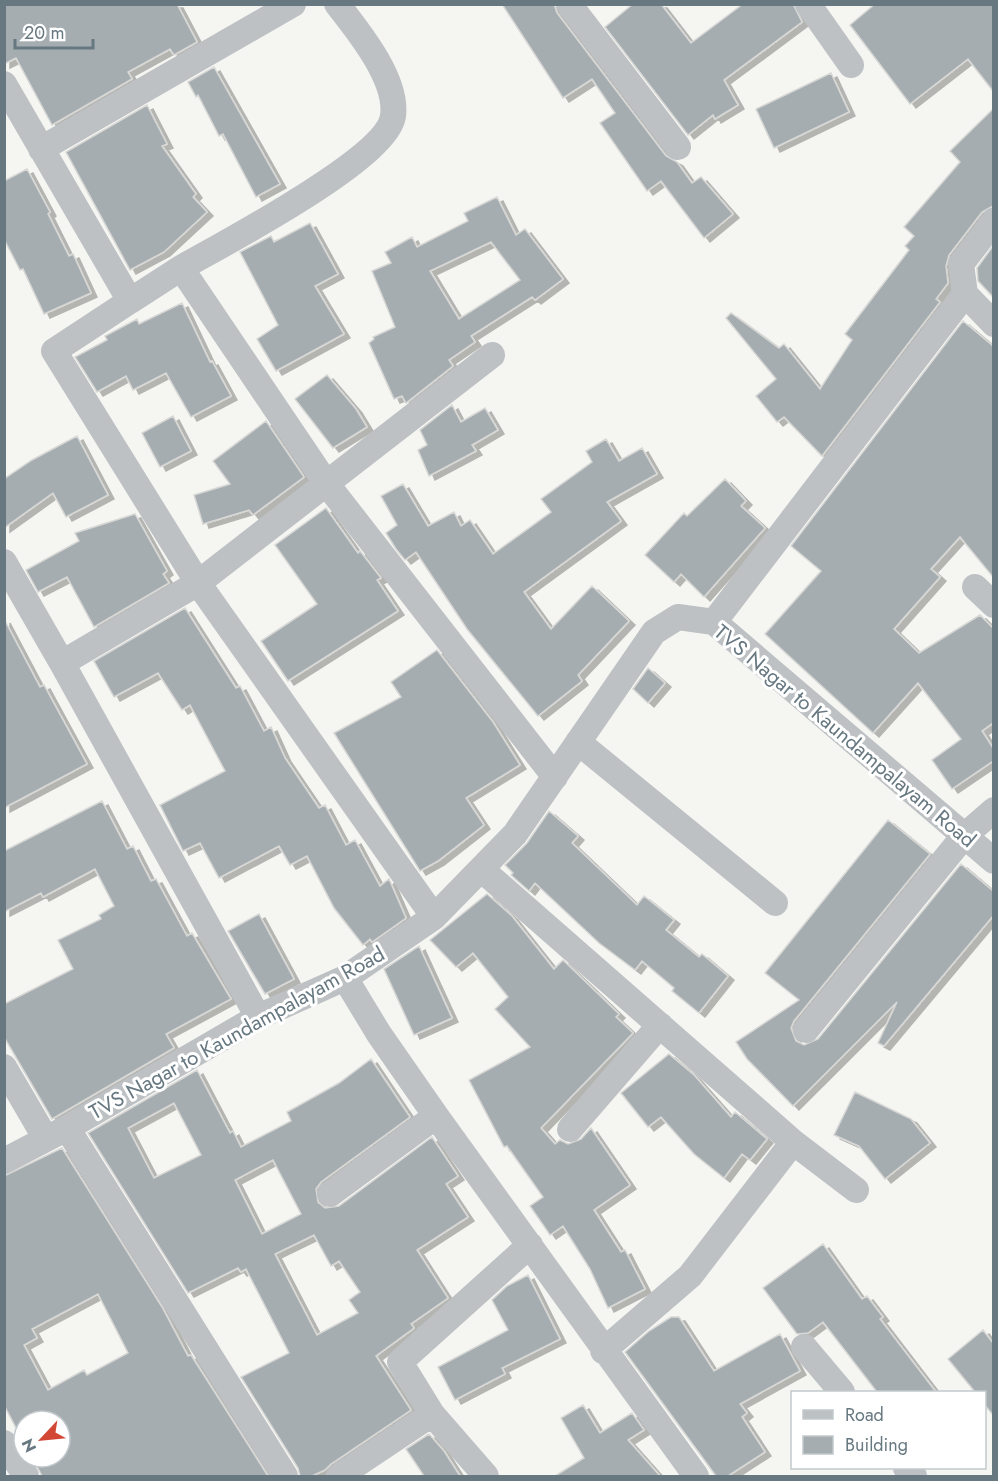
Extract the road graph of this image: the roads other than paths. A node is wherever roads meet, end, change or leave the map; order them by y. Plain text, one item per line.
1 (293, 4) edge
2 (337, 4) edge
3 (569, 4) edge
4 (808, 4) edge
5 (851, 65) dead end
6 (4, 84) edge
7 (678, 147) dead end
8 (41, 149) junction
9 (993, 221) edge
10 (181, 268) junction
11 (965, 294) junction
12 (130, 301) junction
13 (993, 324) edge
14 (492, 355) dead end
15 (326, 483) junction
16 (4, 562) edge
17 (198, 583) junction
18 (975, 587) dead end
19 (993, 605) edge
20 (714, 622) junction
21 (62, 663) junction
22 (578, 742) junction
23 (555, 777) junction
24 (993, 810) edge
25 (964, 836) junction
26 (993, 861) edge
27 (481, 869) junction
28 (775, 903) dead end
29 (434, 917) junction
30 (345, 978) junction
31 (258, 1017) junction
32 (660, 1025) junction
33 (807, 1030) dead end
34 (4, 1068) edge
35 (436, 1116) junction
36 (570, 1129) dead end
37 (56, 1134) junction
38 (793, 1142) junction
39 (4, 1161) edge
40 (856, 1190) dead end
41 (330, 1194) dead end
42 (530, 1245) junction
43 (804, 1347) dead end
44 (603, 1351) junction
45 (842, 1391) edge
46 (432, 1414) junction
47 (4, 1443) edge
48 (26, 1476) edge
49 (285, 1476) edge
50 (339, 1476) edge
51 (486, 1476) edge
52 (696, 1476) edge

1 - 8 street
2 - 10 street
3 - 7 street
4 - 5 street
6 - 8 street
8 - 12 street
9 - 11 street
10 - 12 street
10 - 15 street
11 - 13 street
11 - 20 street
12 - 17 street
14 - 15 street
15 - 17 street
15 - 23 street
16 - 21 street
17 - 21 street
17 - 29 street
18 - 19 street
20 - 22 street, TVS Nagar to Kaundampalayam Road
20 - 25 street, TVS Nagar to Kaundampalayam Road
21 - 31 street
22 - 23 street, TVS Nagar to Kaundampalayam Road
22 - 28 street
23 - 27 street, TVS Nagar to Kaundampalayam Road
24 - 25 street
25 - 26 street, TVS Nagar to Kaundampalayam Road
25 - 33 street
27 - 29 street, TVS Nagar to Kaundampalayam Road
27 - 32 street
29 - 30 street, TVS Nagar to Kaundampalayam Road
30 - 31 street, TVS Nagar to Kaundampalayam Road
30 - 35 street
31 - 37 street, TVS Nagar to Kaundampalayam Road
32 - 36 street
32 - 38 street
34 - 37 street
35 - 41 street
35 - 42 street
37 - 39 street, TVS Nagar to Kaundampalayam Road
37 - 49 street
38 - 40 street
38 - 44 street
42 - 44 street
42 - 46 street
43 - 45 street
44 - 52 street
46 - 50 street
46 - 51 street
47 - 48 street

